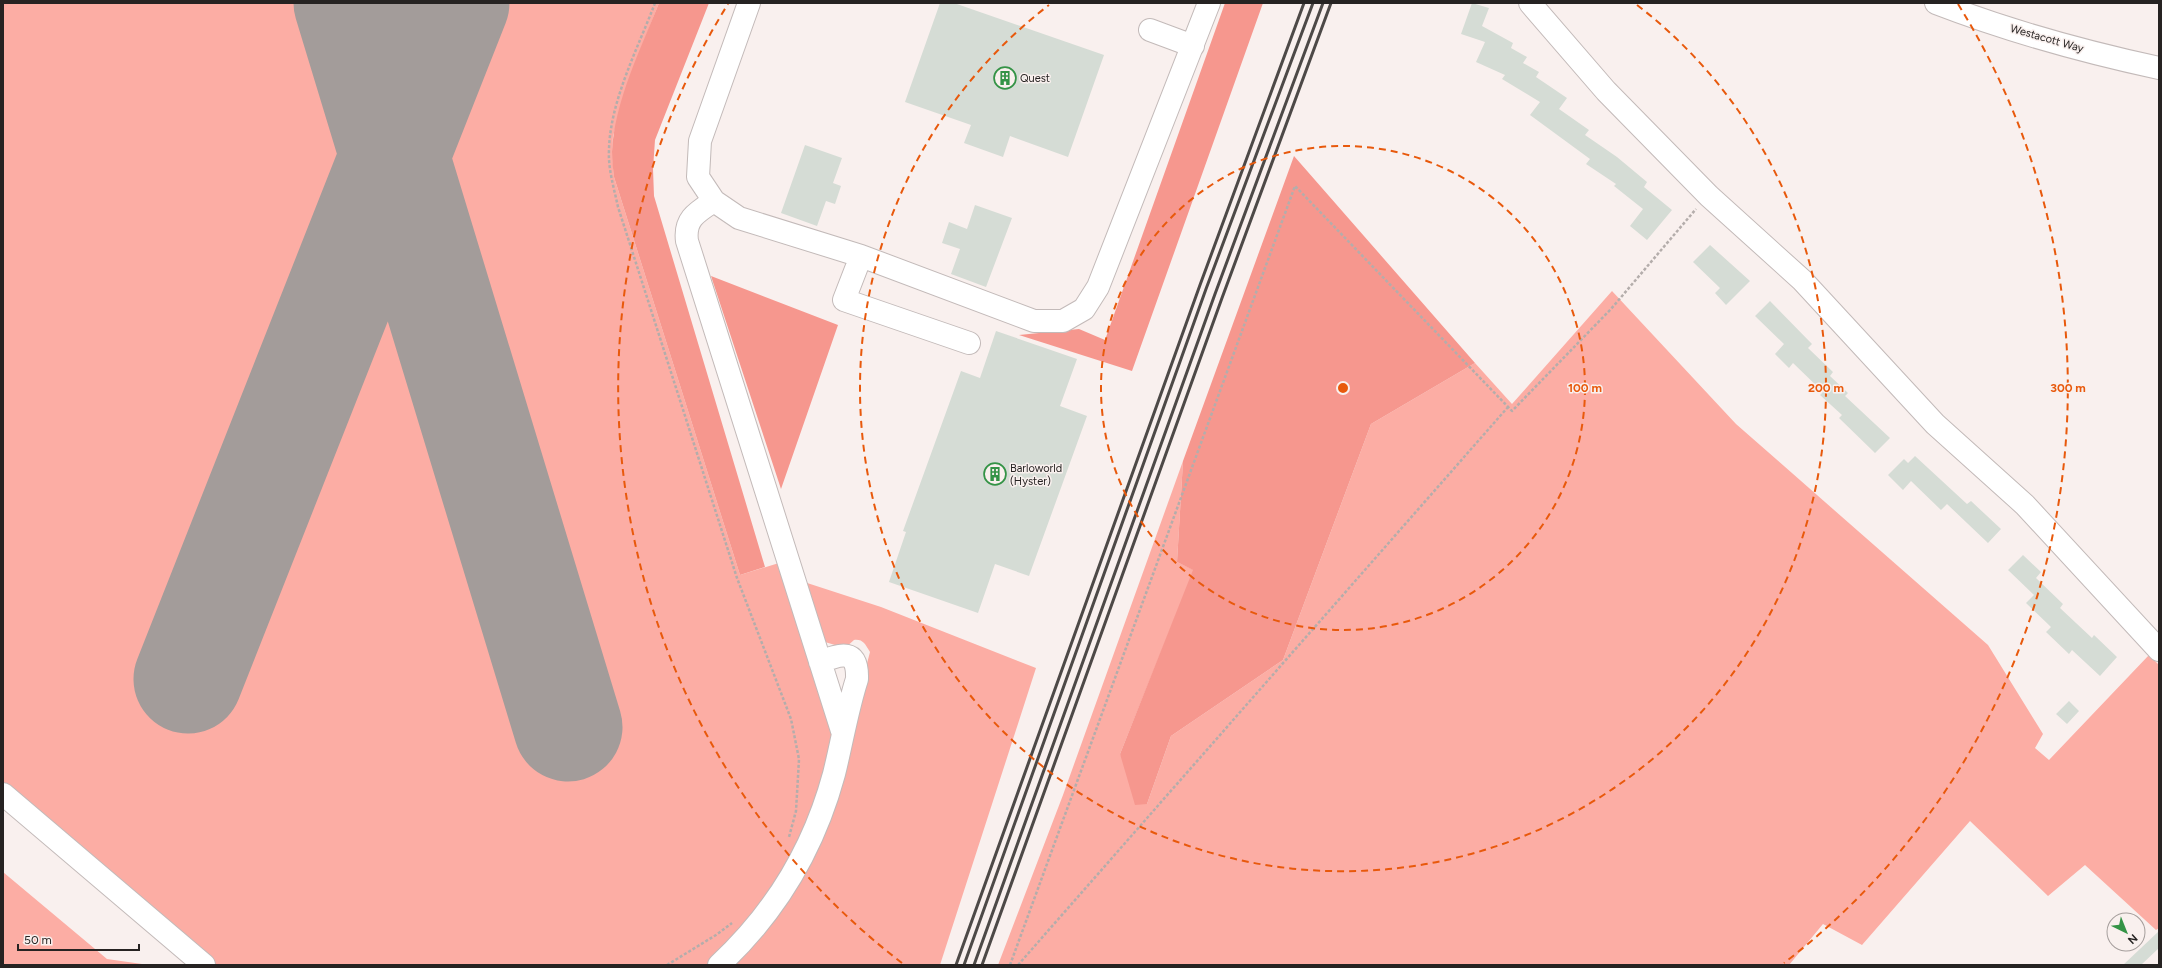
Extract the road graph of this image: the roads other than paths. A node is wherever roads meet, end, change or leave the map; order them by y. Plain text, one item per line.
1 (749, 3) edge
2 (1209, 3) edge
3 (1530, 3) edge
4 (1936, 3) edge
5 (1150, 30) dead end
6 (1193, 46) junction
7 (2159, 68) edge
8 (714, 201) junction
9 (861, 256) junction
10 (968, 343) dead end
11 (2159, 650) edge
12 (820, 662) junction
13 (843, 734) junction
14 (3, 794) edge
15 (204, 965) edge
16 (719, 965) edge

1 - 8 street
2 - 6 street
3 - 11 street
4 - 7 street, Westacott Way
5 - 6 street
6 - 9 street
8 - 9 street
8 - 12 street
9 - 10 street
12 - 13 street
12 - 13 street
13 - 16 street
14 - 15 street

